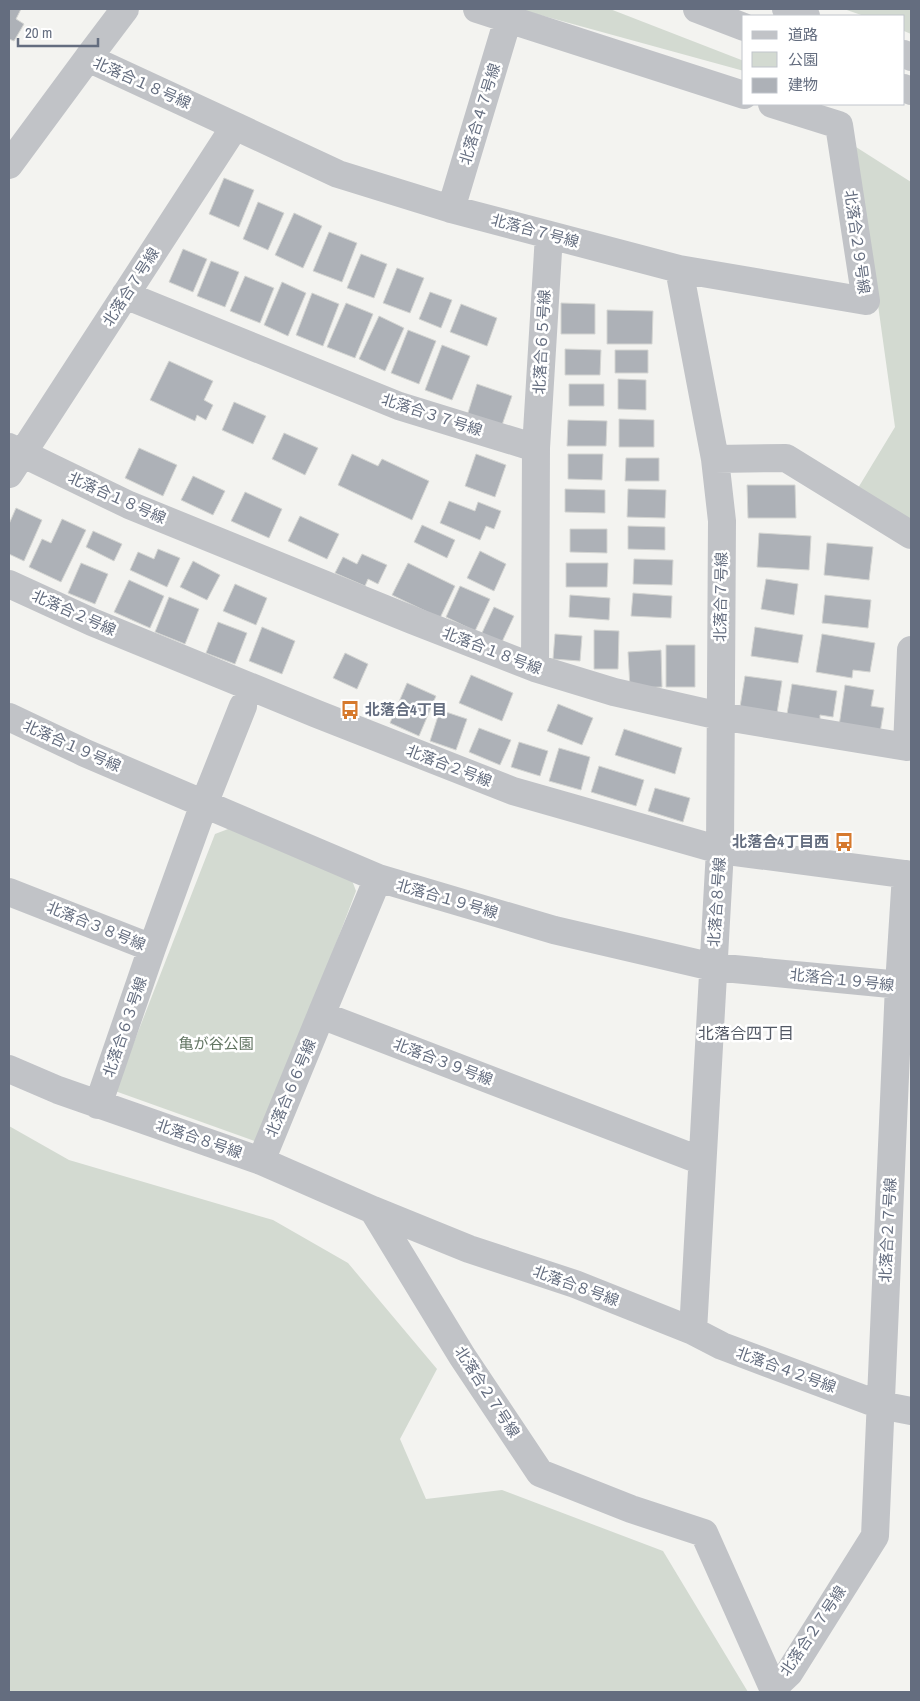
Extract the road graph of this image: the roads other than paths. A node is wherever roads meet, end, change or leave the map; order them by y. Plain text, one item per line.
1 (125, 9) edge
2 (477, 9) edge
3 (697, 9) edge
4 (786, 9) edge
5 (803, 15) edge
6 (508, 20) junction
7 (742, 26) edge
8 (88, 58) junction
9 (742, 94) edge
10 (775, 105) edge
11 (235, 126) junction
12 (9, 165) edge
13 (452, 209) junction
14 (549, 235) junction
15 (678, 269) junction
16 (125, 295) junction
17 (536, 448) junction
18 (13, 458) edge
19 (714, 459) junction
20 (911, 535) edge
21 (9, 584) edge
22 (911, 650) edge
23 (535, 668) junction
24 (243, 706) dead end
25 (720, 716) junction
26 (9, 717) edge
27 (909, 747) edge
28 (204, 804) junction
29 (720, 850) junction
30 (909, 875) edge
31 (378, 878) junction
32 (9, 892) edge
33 (152, 948) junction
34 (713, 967) junction
35 (905, 986) edge
36 (321, 1015) junction
37 (9, 1069) edge
38 (98, 1105) junction
39 (261, 1161) junction
40 (702, 1161) junction
41 (373, 1210) junction
42 (693, 1331) junction
43 (880, 1405) junction
44 (911, 1411) edge
45 (776, 1690) edge

1 - 8 street
2 - 6 street
3 - 7 street
4 - 5 street
6 - 9 street
6 - 13 street, 北落合４７号線
8 - 11 street, 北落合１８号線
8 - 12 street, 北落合１８号線
10 - 15 street, 北落合２９号線
11 - 13 street, 北落合７号線
11 - 16 street, 北落合７号線
13 - 14 street, 北落合７号線
14 - 15 street, 北落合７号線
14 - 17 street, 北落合６５号線
15 - 19 street, 北落合７号線
16 - 17 street, 北落合３７号線
16 - 18 street, 北落合７号線
17 - 23 street
18 - 23 street, 北落合１８号線
19 - 20 street
19 - 25 street, 北落合７号線
21 - 29 street, 北落合２号線
22 - 27 street, 北落合１８号線
23 - 25 street, 北落合１８号線
24 - 28 street, 北落合３８号線
25 - 27 street, 北落合１８号線
25 - 29 street, 北落合７号線
26 - 28 street, 北落合１９号線
28 - 31 street, 北落合１９号線
28 - 33 street, 北落合３８号線
29 - 30 street, 北落合２号線
29 - 34 street, 北落合８号線
30 - 35 street, 北落合２７号線
31 - 34 street, 北落合１９号線
31 - 36 street
32 - 33 street, 北落合３８号線
33 - 38 street, 北落合６３号線
34 - 35 street, 北落合１９号線
34 - 40 street, 北落合８号線
35 - 43 street, 北落合２７号線
36 - 39 street, 北落合６６号線
36 - 40 street, 北落合３９号線
37 - 38 street, 北落合８号線
38 - 39 street, 北落合８号線
39 - 41 street, 北落合８号線
40 - 42 street, 北落合８号線
41 - 42 street, 北落合８号線
41 - 45 street, 北落合２７号線
42 - 43 street, 北落合４２号線
43 - 44 street, 北落合４２号線
43 - 45 street, 北落合２７号線

